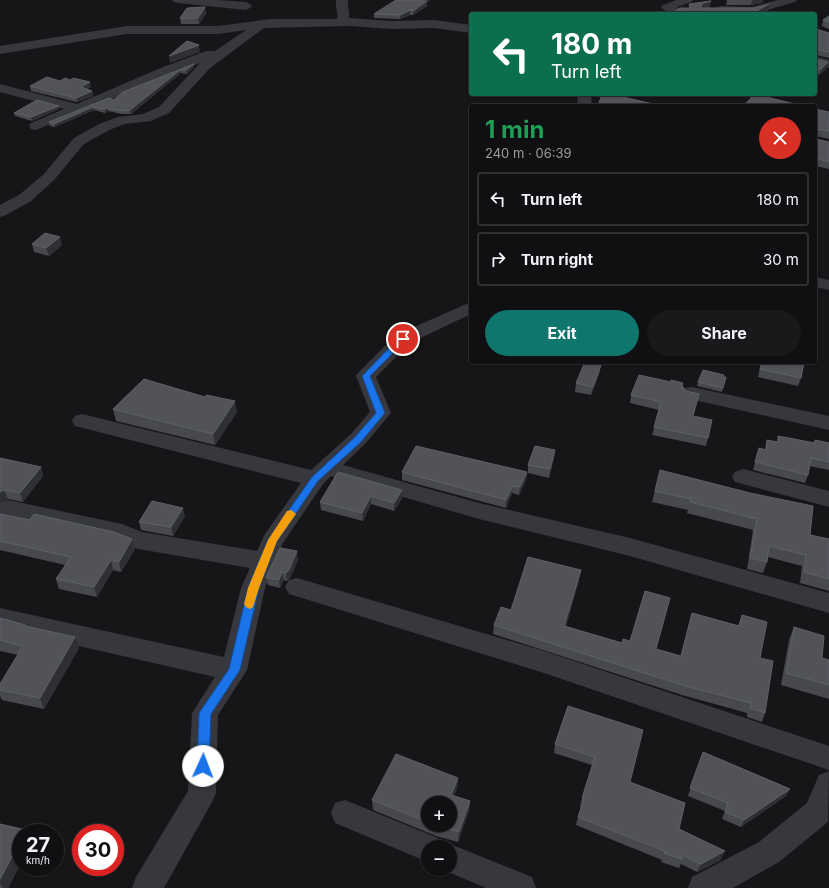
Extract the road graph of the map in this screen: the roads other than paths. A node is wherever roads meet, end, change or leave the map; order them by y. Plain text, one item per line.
1 (178, 0) edge
2 (342, 0) edge
3 (687, 0) edge
4 (791, 0) edge
5 (249, 3) edge
6 (678, 12) edge
7 (714, 12) edge
8 (743, 12) edge
9 (757, 12) edge
10 (343, 22) junction
11 (261, 26) junction
12 (246, 27) junction
13 (469, 29) edge
14 (0, 50) edge
15 (224, 50) junction
16 (817, 61) edge
17 (829, 64) edge
18 (0, 88) edge
19 (77, 108) junction
20 (36, 126) dead end
21 (0, 212) edge
22 (817, 282) edge
23 (829, 285) edge
24 (469, 309) edge
25 (692, 393) edge
26 (82, 421) dead end
27 (829, 423) edge
28 (321, 473) junction
29 (743, 477) dead end
30 (829, 499) edge
31 (8, 508) dead end
32 (264, 561) junction
33 (297, 588) dead end
34 (829, 603) edge
35 (0, 618) edge
36 (234, 670) junction
37 (829, 758) edge
38 (829, 784) edge
39 (345, 813) dead end
40 (421, 845) edge
41 (457, 861) edge
42 (147, 888) edge
43 (521, 888) edge
44 (703, 888) edge

1 - 5 street
2 - 10 street
3 - 6 street
4 - 9 street
5 - 12 street
7 - 8 street
10 - 11 street
10 - 13 street
11 - 12 street
11 - 15 street
12 - 14 street
15 - 19 street
15 - 21 street
16 - 17 street
18 - 19 street
19 - 20 street
22 - 23 street
24 - 28 street
25 - 27 street
26 - 28 street
28 - 32 street
28 - 34 street
29 - 30 street
31 - 32 street
32 - 36 street
33 - 37 street
35 - 36 street
36 - 42 street
38 - 44 street
39 - 40 street
41 - 43 street

